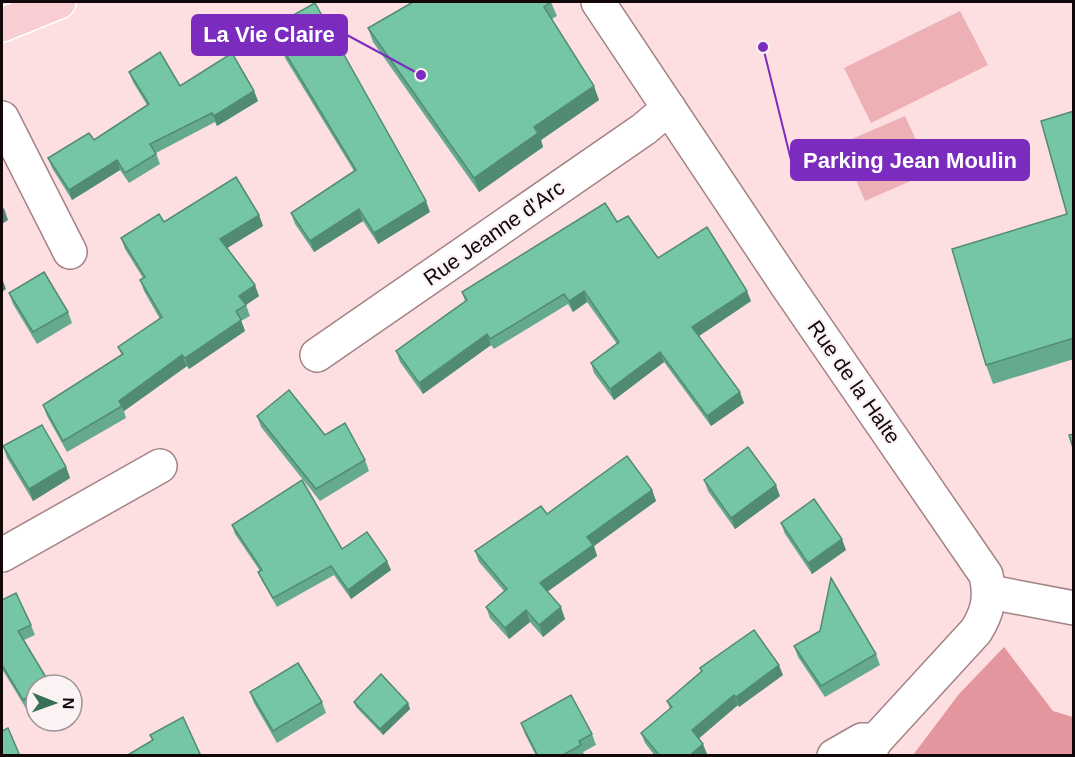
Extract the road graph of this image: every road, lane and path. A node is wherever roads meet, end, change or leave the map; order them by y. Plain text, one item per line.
1 (59, 2) edge
2 (598, 2) edge
3 (2, 26) edge
4 (669, 108) junction
5 (2, 118) edge
6 (70, 252) dead end
7 (317, 355) dead end
8 (160, 466) dead end
9 (2, 555) edge
10 (990, 592) junction
11 (1074, 609) edge
12 (872, 748) edge
13 (834, 756) edge

1 - 3 main road
2 - 4 street, Rue de la Halte
4 - 7 street, Rue Jeanne d'Arc
4 - 10 street, Rue de la Halte
5 - 6 street
8 - 9 street
10 - 11 street
10 - 12 street
12 - 13 street

